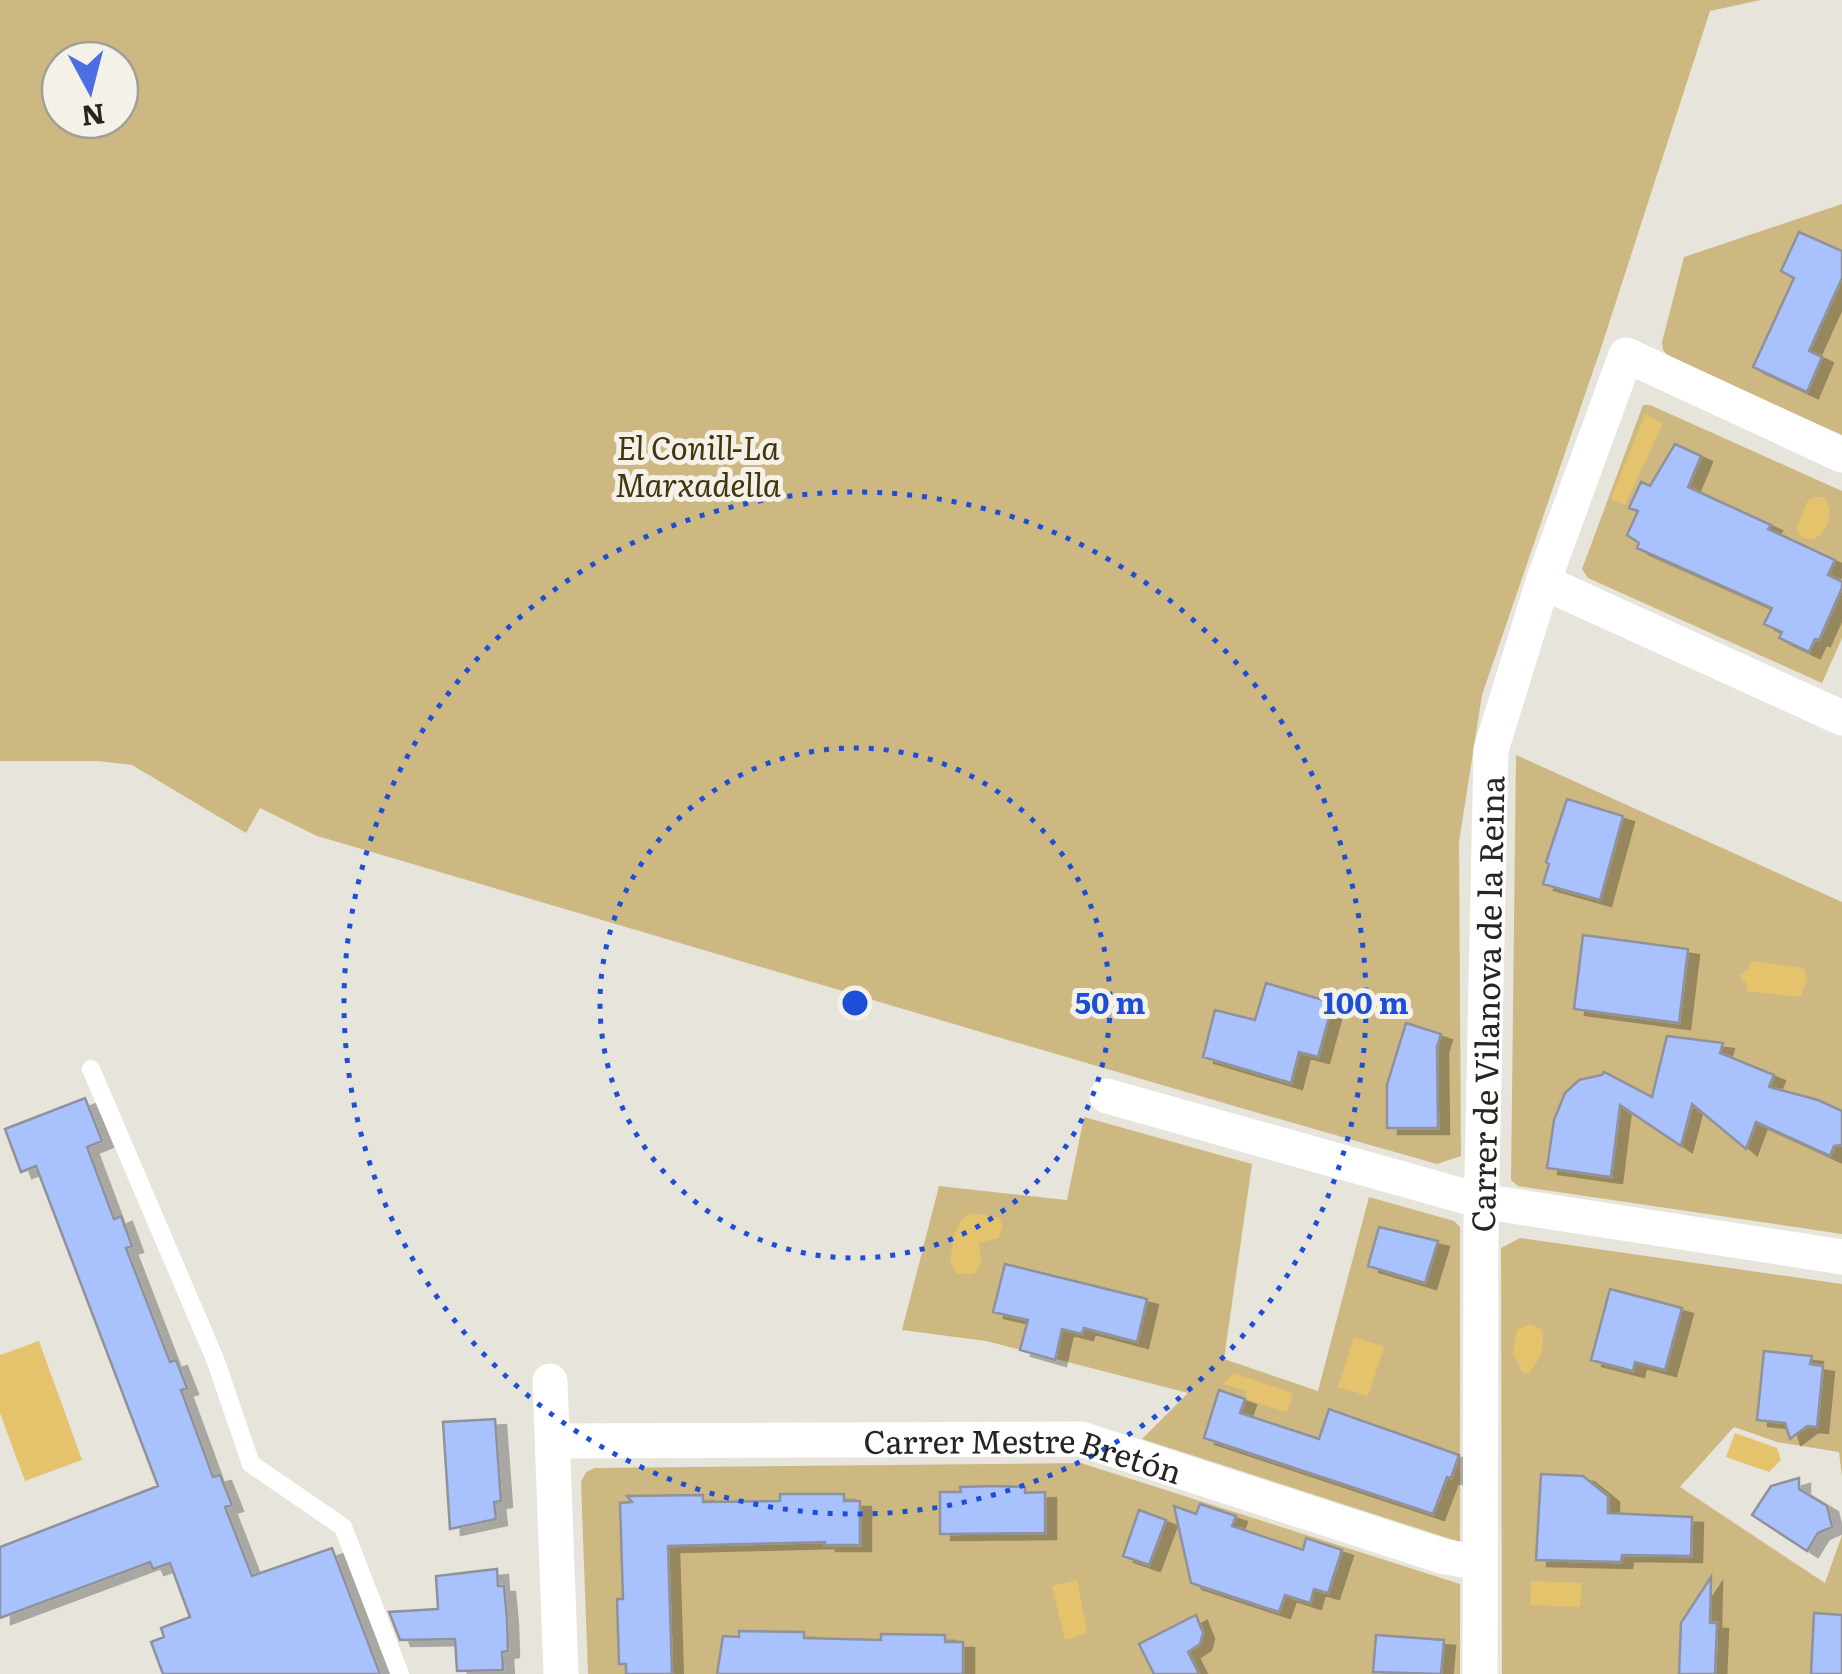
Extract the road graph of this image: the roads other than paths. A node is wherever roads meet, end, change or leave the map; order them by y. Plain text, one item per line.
1 (1842, 454) edge
2 (1543, 582) junction
3 (1842, 718) edge
4 (91, 1069) dead end
5 (1106, 1096) dead end
6 (1482, 1201) junction
7 (1842, 1257) edge
8 (550, 1381) dead end
9 (553, 1441) junction
10 (1479, 1563) junction
11 (400, 1674) edge
12 (561, 1674) edge
13 (1480, 1674) edge

1 - 2 street, Carrer de Vilanova de la Reina
2 - 3 street
2 - 6 street, Carrer de Vilanova de la Reina
4 - 11 lane
5 - 6 street
6 - 7 street
6 - 10 street, Carrer de Vilanova de la Reina
8 - 9 street
9 - 10 street, Carrer Mestre Bretón
9 - 12 street
10 - 13 street, Carrer de Vilanova de la Reina

